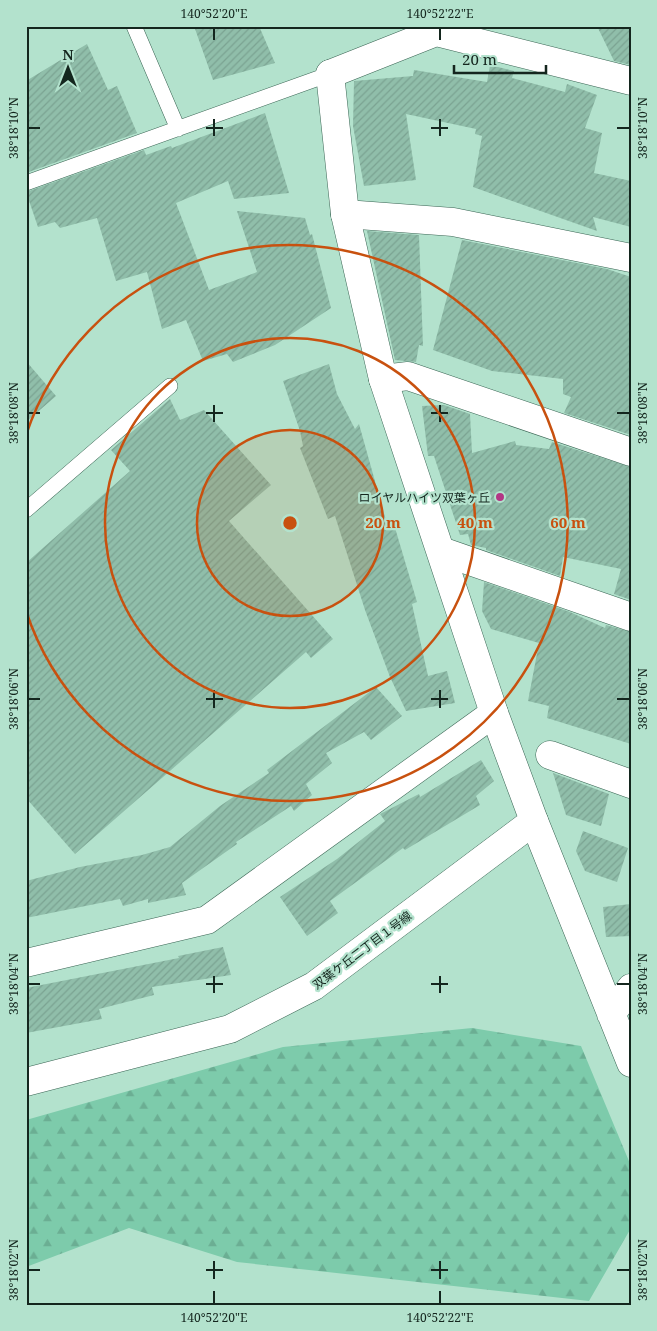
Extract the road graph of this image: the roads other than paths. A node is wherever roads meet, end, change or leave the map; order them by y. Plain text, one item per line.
1 (134, 26) edge
2 (330, 74) junction
3 (631, 81) edge
4 (178, 128) junction
5 (26, 183) edge
6 (345, 214) junction
7 (631, 258) edge
8 (382, 379) junction
9 (170, 386) dead end
10 (631, 452) edge
11 (26, 510) edge
12 (441, 551) junction
13 (631, 617) edge
14 (494, 713) junction
15 (550, 755) dead end
16 (631, 784) edge
17 (534, 820) junction
18 (26, 963) edge
19 (631, 988) edge
20 (611, 1014) junction
21 (631, 1063) edge
22 (26, 1082) edge

1 - 4 lane
2 - 3 street
2 - 4 lane
2 - 6 street
4 - 5 lane
6 - 7 street
6 - 8 street
8 - 10 street
8 - 12 street
9 - 11 lane
12 - 13 street
12 - 14 street
14 - 17 street
14 - 18 street
15 - 16 street
17 - 20 street
17 - 22 street, 双葉ケ丘二丁目１号線
19 - 20 street
20 - 21 street

